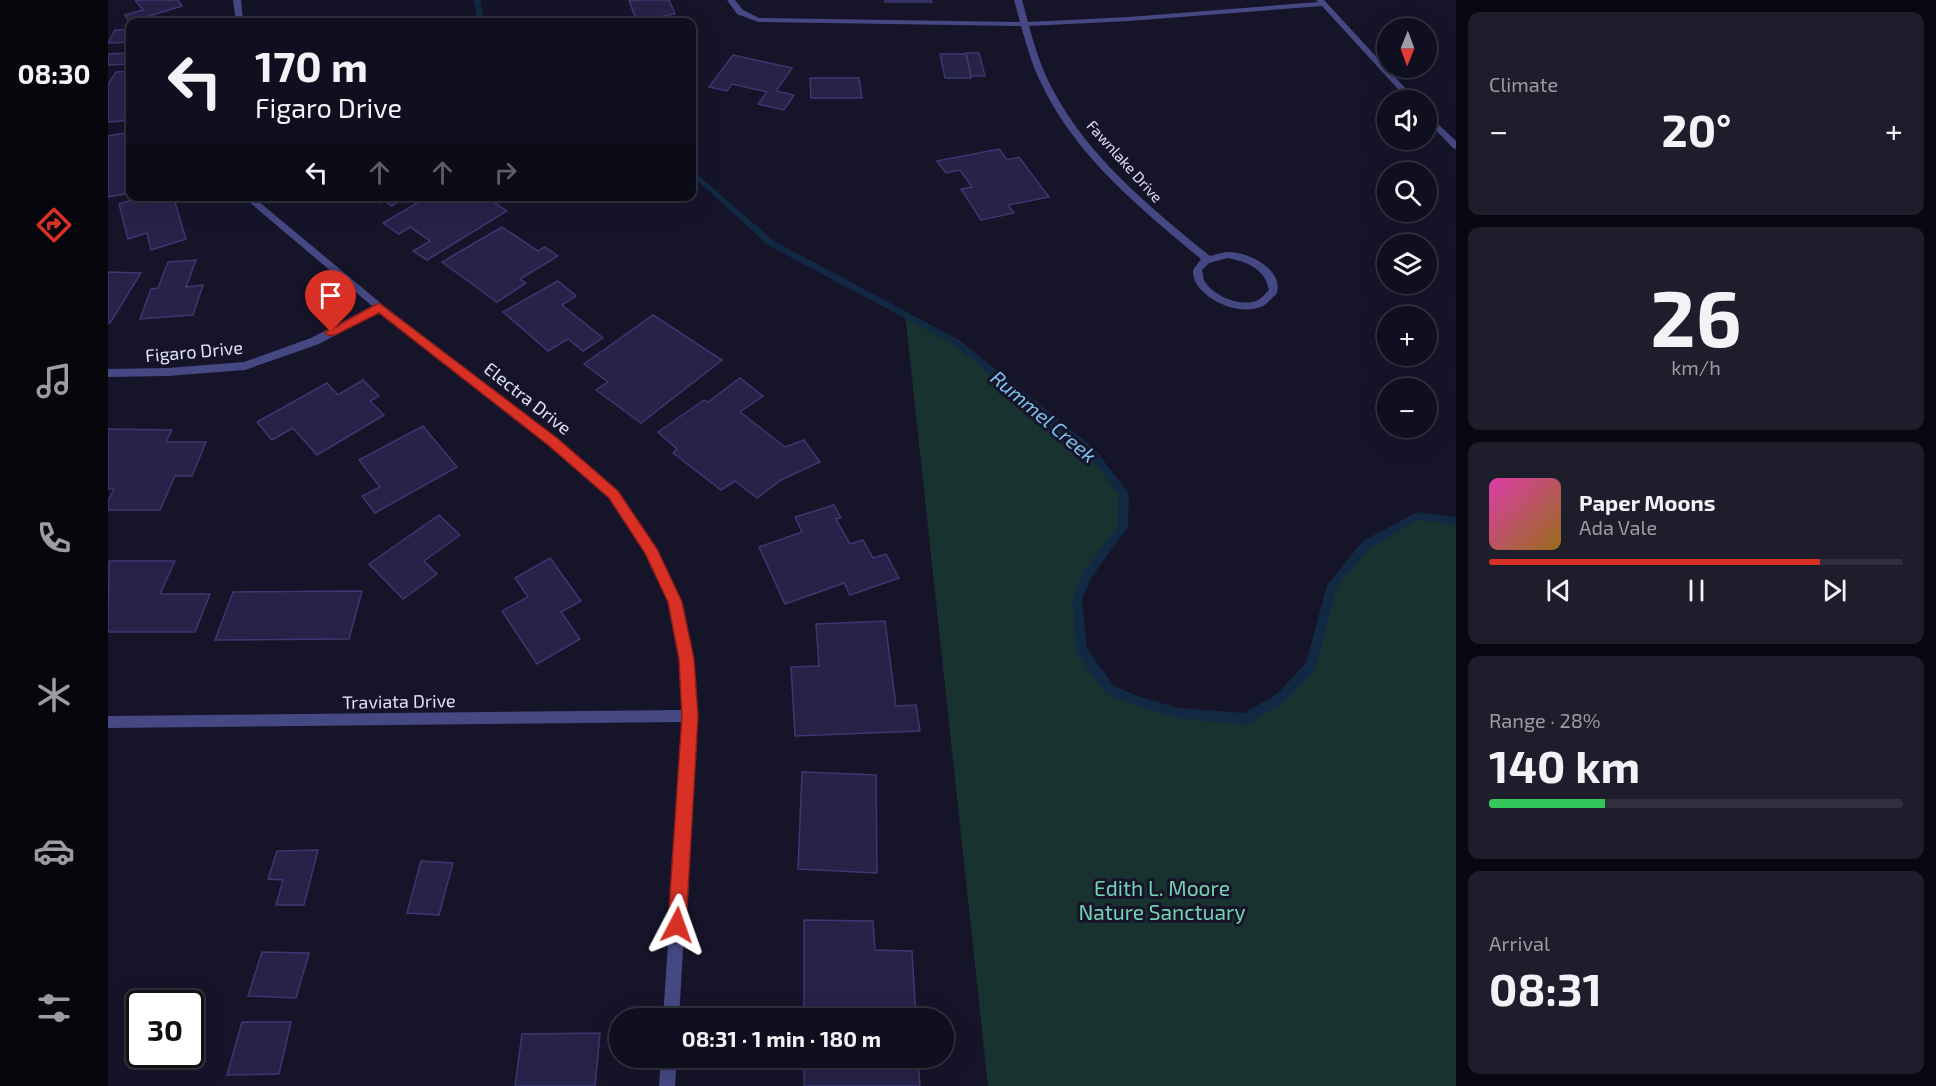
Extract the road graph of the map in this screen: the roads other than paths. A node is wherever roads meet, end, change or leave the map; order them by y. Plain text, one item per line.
1 (237, 0) edge
2 (731, 0) edge
3 (1018, 0) edge
4 (1321, 2) edge
5 (239, 18) edge
6 (1024, 24) junction
7 (1403, 90) edge
8 (1437, 126) edge
9 (1456, 146) edge
10 (252, 201) edge
11 (1207, 259) junction
12 (379, 307) junction
13 (108, 373) edge
14 (690, 716) junction
15 (108, 722) edge
16 (672, 1008) edge
17 (668, 1068) edge
18 (667, 1086) edge

1 - 5 street
2 - 6 street
3 - 6 street, Fawnlake Drive
4 - 6 street
4 - 7 street
6 - 11 street, Fawnlake Drive
8 - 9 street
10 - 12 street, Electra Drive
11 - 11 street
12 - 13 street, Figaro Drive
12 - 14 street, Electra Drive
14 - 15 street, Traviata Drive
14 - 16 street, Electra Drive
17 - 18 street

